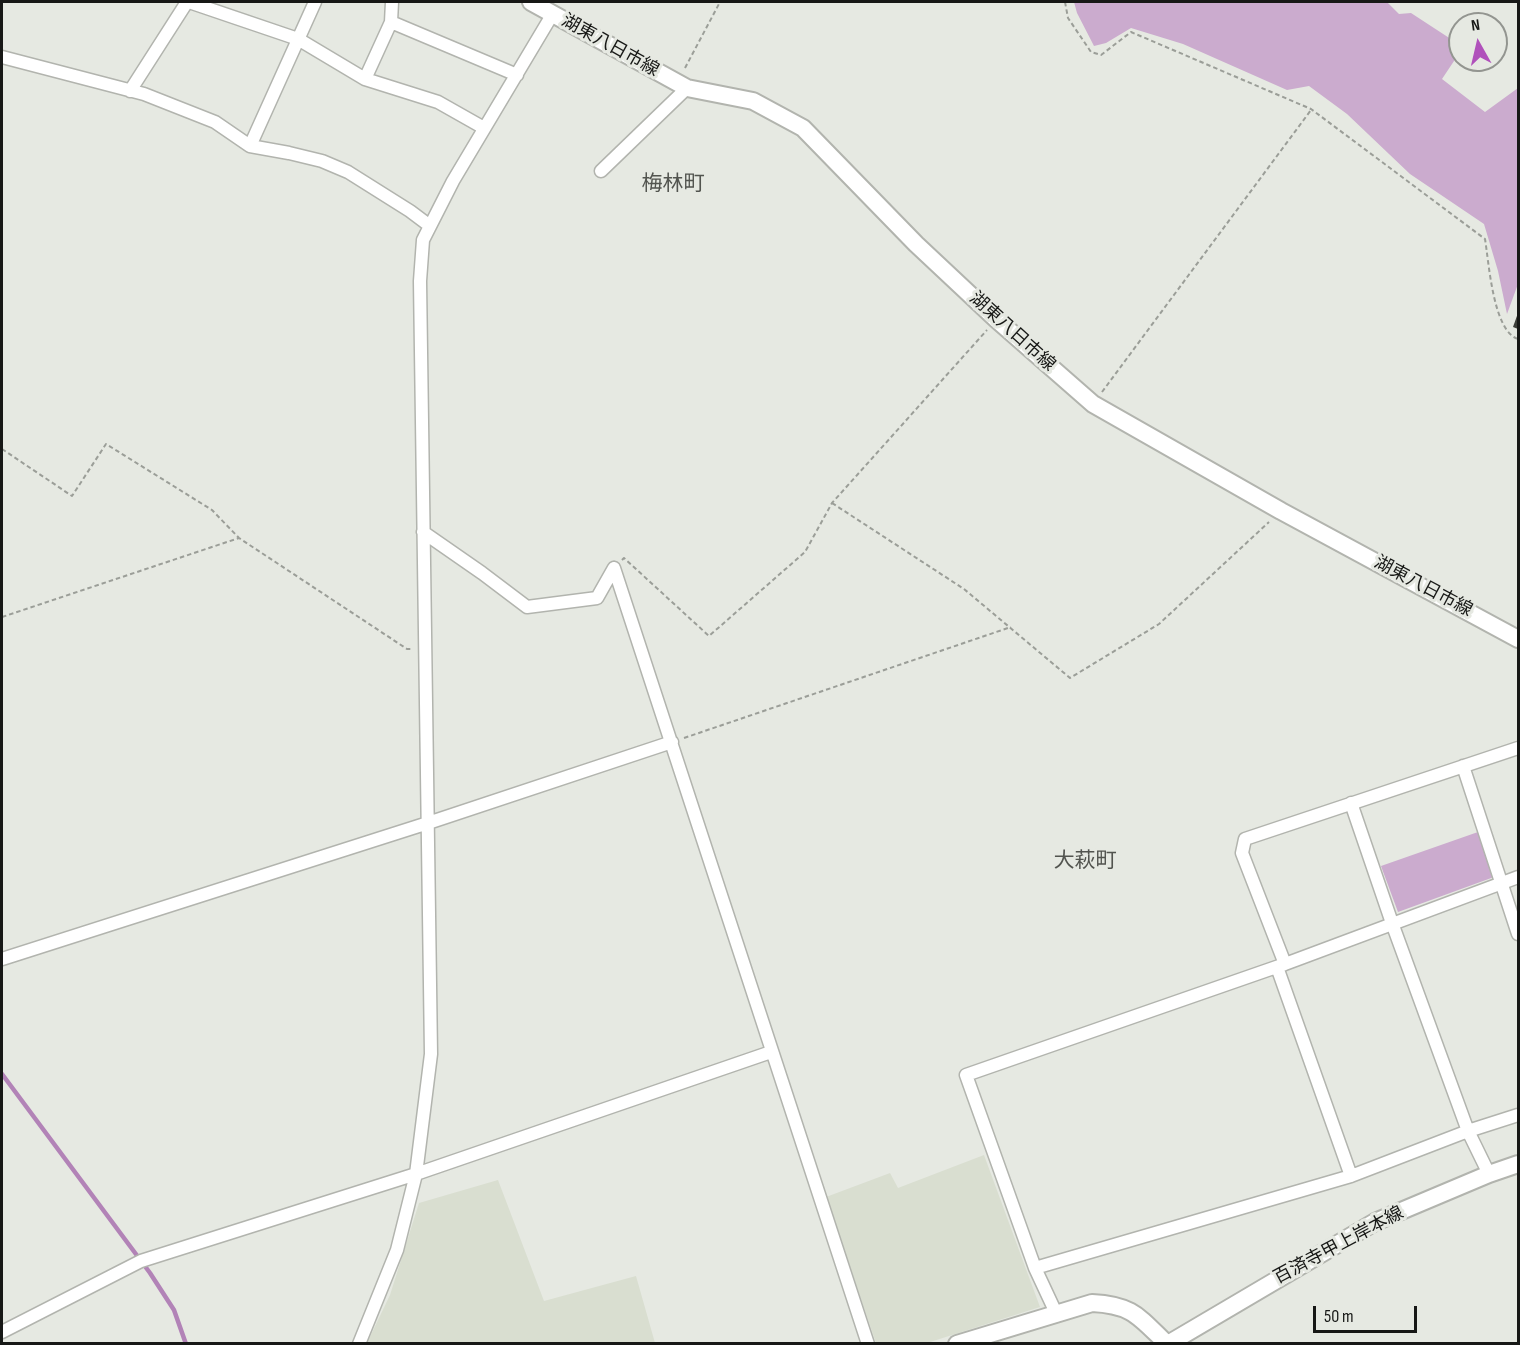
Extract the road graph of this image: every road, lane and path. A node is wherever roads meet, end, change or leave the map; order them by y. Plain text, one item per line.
1 (188, 2) edge
2 (315, 2) edge
3 (392, 2) edge
4 (531, 2) edge
5 (720, 2) edge
6 (1065, 2) edge
7 (552, 15) junction
8 (391, 22) junction
9 (298, 39) junction
10 (2, 57) edge
11 (516, 75) junction
12 (365, 79) junction
13 (682, 86) junction
14 (130, 91) junction
15 (1311, 109) junction
16 (484, 128) junction
17 (250, 146) junction
18 (601, 171) dead end
19 (430, 226) junction
20 (996, 319) junction
21 (1518, 339) edge
22 (1093, 404) junction
23 (2, 449) edge
24 (832, 502) junction
25 (1281, 512) junction
26 (423, 532) junction
27 (239, 538) junction
28 (614, 568) junction
29 (2, 616) edge
30 (1011, 627) junction
31 (1518, 639) edge
32 (424, 648) junction
33 (672, 742) junction
34 (1518, 748) edge
35 (1463, 766) junction
36 (1351, 803) junction
37 (428, 823) junction
38 (1518, 877) edge
39 (1502, 883) junction
40 (1392, 923) junction
41 (1518, 934) edge
42 (2, 959) edge
43 (1281, 965) junction
44 (771, 1052) junction
45 (1518, 1115) edge
46 (1468, 1131) junction
47 (1518, 1164) edge
48 (416, 1174) junction
49 (1489, 1174) junction
50 (1351, 1176) junction
51 (1035, 1268) junction
52 (1056, 1313) junction
53 (2, 1332) edge
54 (359, 1344) edge
55 (868, 1344) edge
56 (957, 1344) edge
57 (1167, 1344) edge

1 - 9 street
1 - 14 street
2 - 9 street
3 - 8 street
4 - 7 main road, 湖東八日市線
5 - 13 path
6 - 15 path
7 - 11 street
7 - 13 main road, 湖東八日市線
8 - 11 street
8 - 12 street
9 - 12 street
9 - 17 street
10 - 14 street
11 - 16 street
12 - 16 street
13 - 18 street
13 - 20 main road, 湖東八日市線
14 - 17 street
15 - 21 path
15 - 22 path
16 - 19 street
17 - 19 street
19 - 26 street
20 - 22 main road, 湖東八日市線
20 - 24 path
22 - 25 main road, 湖東八日市線
23 - 27 path
24 - 28 path
24 - 30 path
25 - 30 path
25 - 31 main road, 湖東八日市線
26 - 28 street
26 - 32 street
27 - 29 path
27 - 32 path
28 - 33 street
30 - 33 path
32 - 37 street
33 - 37 street
33 - 44 street
34 - 35 street
35 - 36 street
35 - 39 street
36 - 40 street
36 - 43 street
37 - 42 street
37 - 48 street
38 - 39 street
39 - 40 street
39 - 41 street
40 - 43 street
40 - 46 street
43 - 50 street
43 - 51 street
44 - 48 street
44 - 55 street
45 - 46 street
46 - 49 street
46 - 50 street
47 - 49 main road, 百済寺甲上岸本線
48 - 53 street
48 - 54 street
49 - 57 main road, 百済寺甲上岸本線
50 - 51 street
51 - 52 street
52 - 56 main road, 百済寺甲上岸本線
52 - 57 main road, 百済寺甲上岸本線

